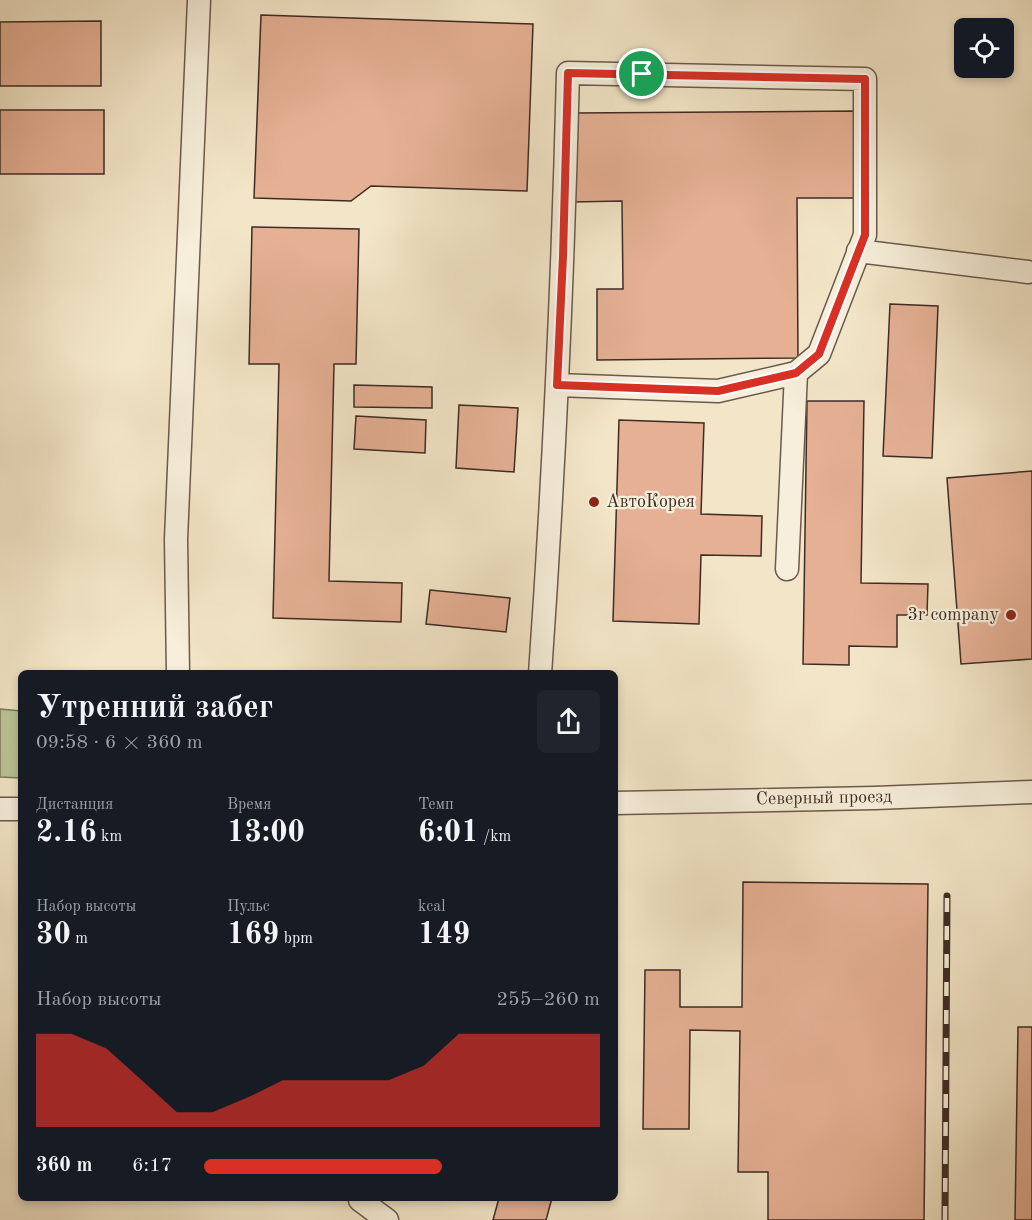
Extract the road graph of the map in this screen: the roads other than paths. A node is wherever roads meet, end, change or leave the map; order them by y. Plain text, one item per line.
1 (199, 0) edge
2 (858, 252) junction
3 (1028, 272) dead end
4 (796, 373) junction
5 (557, 385) junction
6 (787, 569) dead end
7 (178, 670) edge
8 (540, 670) edge
9 (1032, 792) edge
10 (618, 803) edge
11 (0, 809) edge
12 (18, 809) edge
13 (360, 1206) edge
14 (387, 1220) edge

1 - 7 street
2 - 3 street
2 - 4 street
2 - 5 street
4 - 5 street
4 - 6 street
5 - 8 street
9 - 10 street, Северный проезд
11 - 12 street
13 - 14 street

